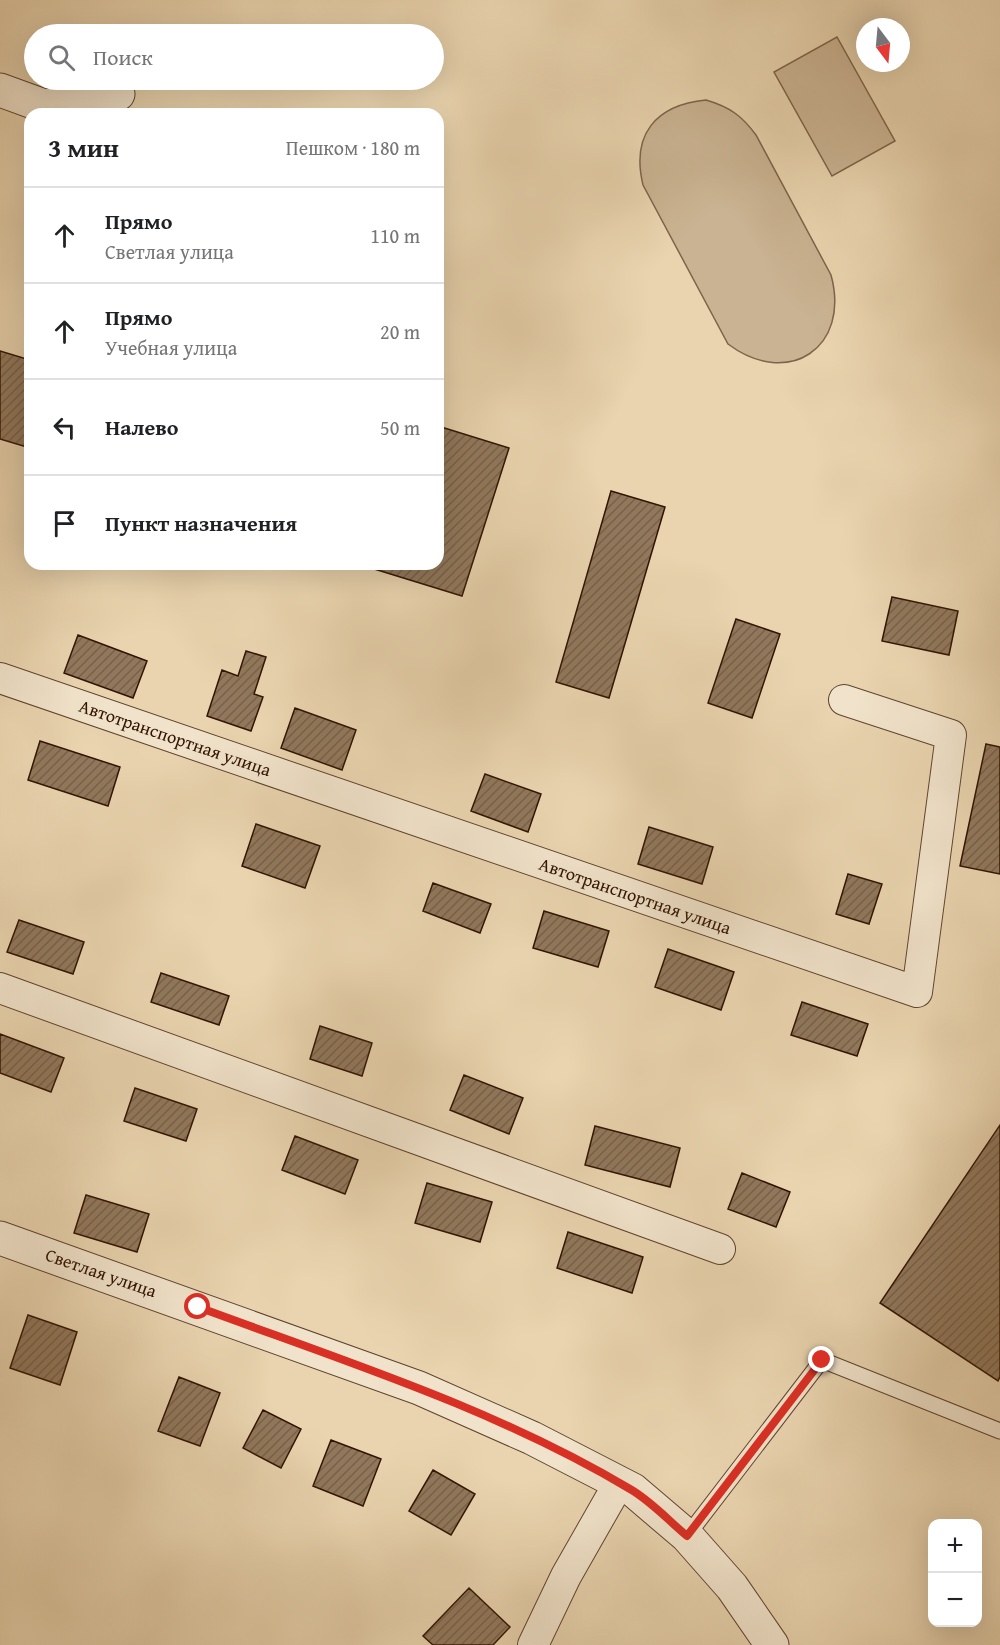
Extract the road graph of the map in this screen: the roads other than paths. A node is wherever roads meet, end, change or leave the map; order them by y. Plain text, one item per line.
1 (0, 90) edge
2 (118, 94) dead end
3 (0, 678) edge
4 (844, 700) dead end
5 (0, 988) edge
6 (0, 1238) edge
7 (720, 1249) dead end
8 (1000, 1431) edge
9 (626, 1487) junction
10 (687, 1536) junction
11 (774, 1644) edge
12 (533, 1645) edge

1 - 2 street
3 - 4 street, Автотранспортная улица
5 - 7 street
6 - 9 street, Светлая улица
8 - 10 lane
9 - 10 street, Светлая улица
9 - 12 street
10 - 11 street, Светлая улица

